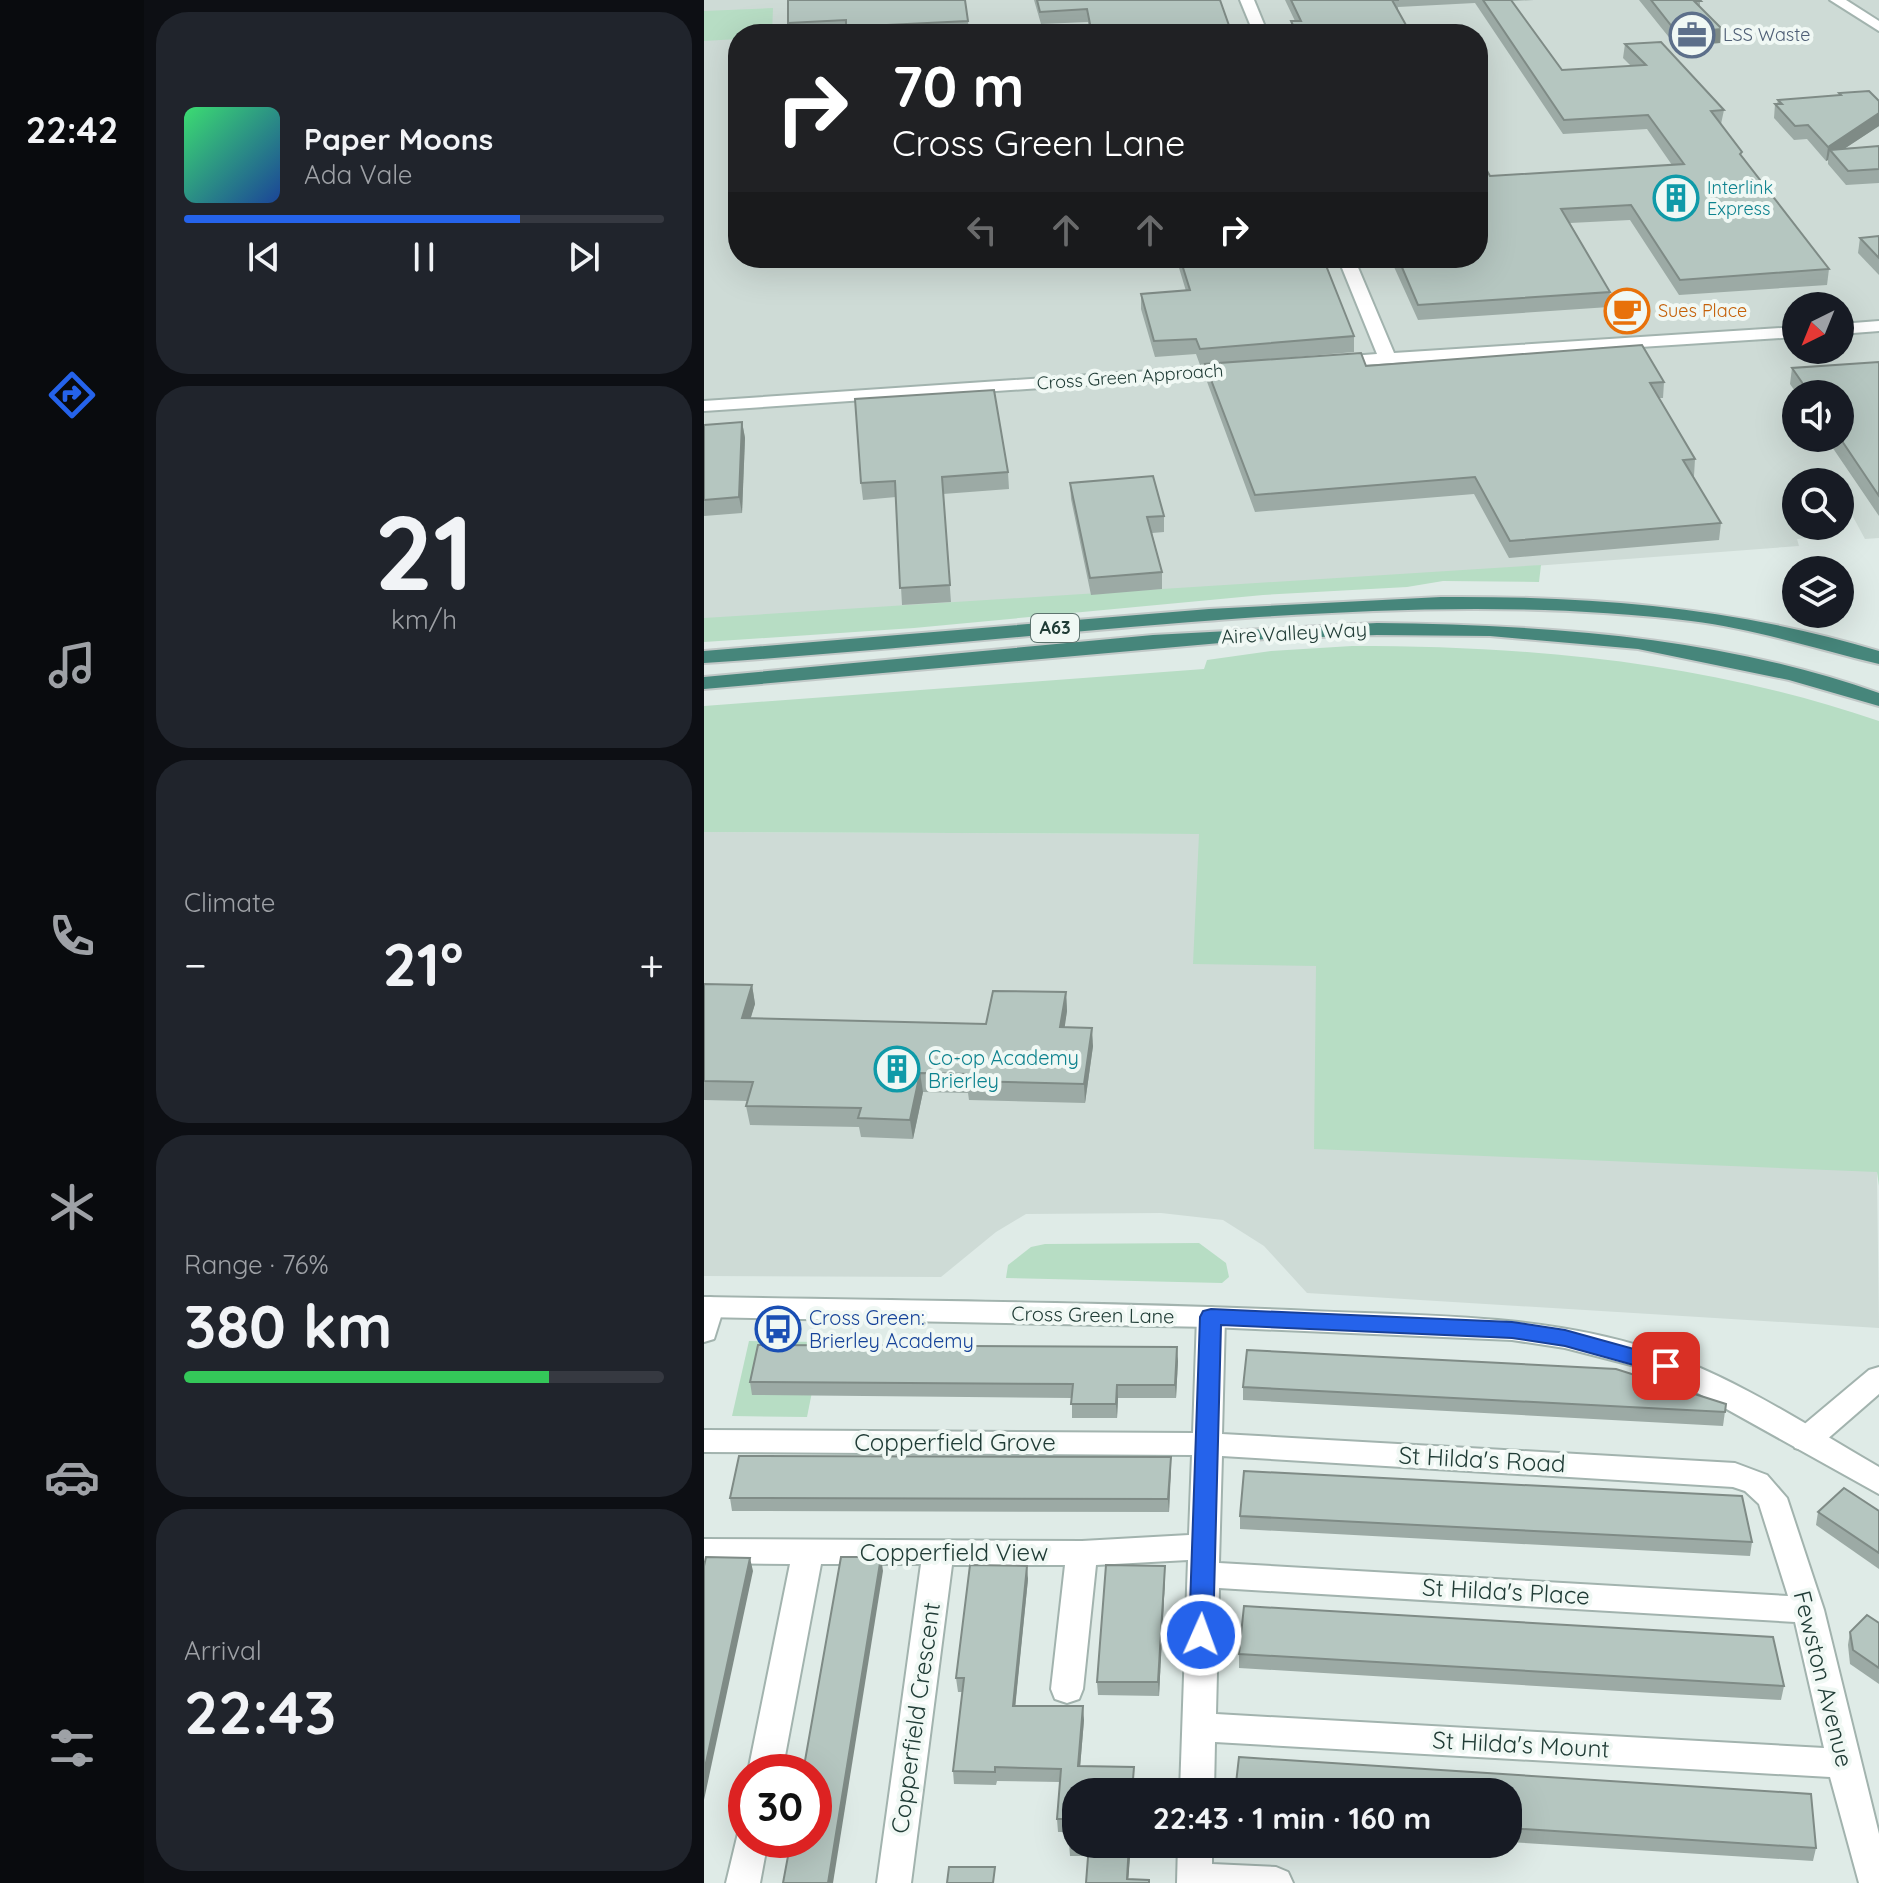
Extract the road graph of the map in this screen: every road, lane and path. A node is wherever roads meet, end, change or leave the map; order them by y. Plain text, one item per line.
1 (1247, 0) edge
2 (1837, 0) edge
3 (1257, 24) edge
4 (1879, 27) edge
5 (1350, 268) edge
6 (1879, 326) edge
7 (1854, 328) edge
8 (1782, 333) edge
9 (1387, 357) junction
10 (1311, 363) edge
11 (1251, 369) edge
12 (704, 406) edge
13 (704, 657) edge
14 (1879, 658) edge
15 (704, 683) edge
16 (1879, 700) edge
17 (706, 1315) edge
18 (1211, 1317) junction
19 (1879, 1378) edge
20 (1806, 1440) junction
21 (704, 1441) edge
22 (1207, 1444) junction
23 (1879, 1482) edge
24 (1756, 1483) joint
25 (704, 1551) edge
26 (808, 1552) junction
27 (1082, 1553) junction
28 (938, 1554) junction
29 (1203, 1561) junction
30 (1808, 1610) junction
31 (1067, 1689) dead end
32 (1199, 1727) junction
33 (769, 1754) edge
34 (1844, 1763) junction
35 (1197, 1778) edge
36 (748, 1858) edge
37 (1194, 1868) edge
38 (743, 1883) edge
39 (894, 1883) edge
40 (1276, 1883) edge
41 (1876, 1883) edge

1 - 3 street
2 - 4 street
5 - 9 street
6 - 7 street
8 - 9 street
9 - 10 street
11 - 12 street, Cross Green Approach
13 - 14 highway, Aire Valley Way / A63
15 - 16 highway, Aire Valley Way / A63
17 - 18 street, Cross Green Lane
18 - 20 street, Cross Green Lane
18 - 22 street
19 - 20 street
20 - 23 street, Cross Green Lane
21 - 22 street, Copperfield Grove
22 - 24 street, St Hilda's Road
22 - 29 street
24 - 30 street, Fewston Avenue
25 - 26 street, Copperfield View
26 - 28 street, Copperfield View
26 - 33 street
27 - 28 street, Copperfield View
27 - 29 street, Copperfield View
27 - 31 street
28 - 39 street, Copperfield Crescent
29 - 30 street, St Hilda's Place
29 - 32 street
30 - 34 street, Fewston Avenue
32 - 34 street, St Hilda's Mount
32 - 35 street
34 - 41 street, Fewston Avenue
36 - 38 street
37 - 40 street

